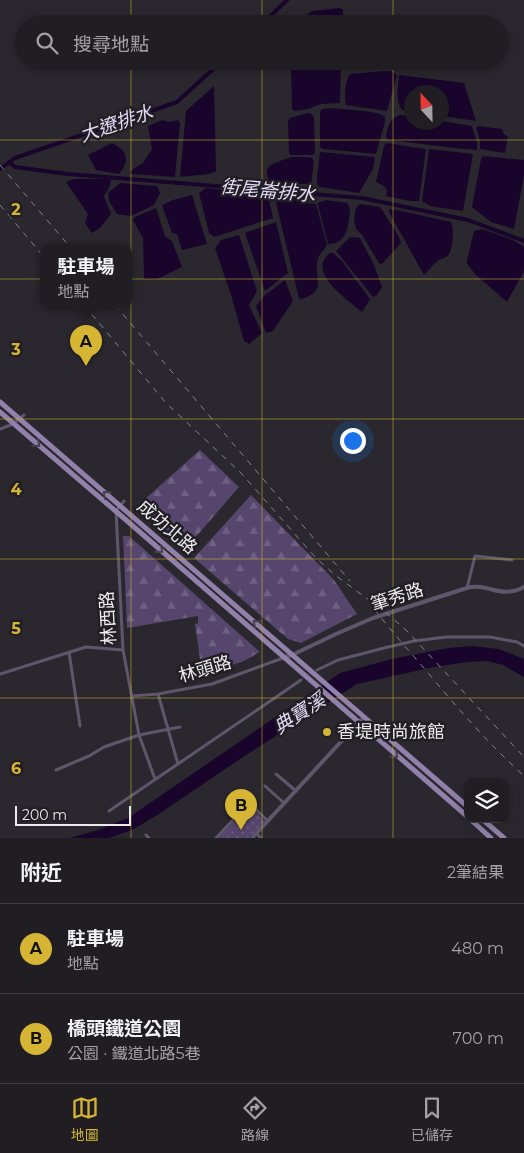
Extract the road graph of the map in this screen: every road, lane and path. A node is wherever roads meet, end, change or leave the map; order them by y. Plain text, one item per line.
1 (0, 402) edge
2 (0, 412) edge
3 (22, 417) junction
4 (14, 424) junction
5 (0, 428) edge
6 (122, 503) junction
7 (116, 511) junction
8 (512, 560) dead end
9 (467, 588) junction
10 (524, 588) edge
11 (524, 646) edge
12 (123, 650) junction
13 (69, 652) junction
14 (292, 655) junction
15 (283, 658) junction
16 (316, 672) junction
17 (0, 674) edge
18 (301, 680) dead end
19 (158, 694) junction
20 (132, 696) junction
21 (364, 716) junction
22 (359, 722) junction
23 (80, 726) dead end
24 (180, 727) dead end
25 (169, 730) junction
26 (139, 735) junction
27 (178, 764) junction
28 (56, 770) dead end
29 (276, 774) dead end
30 (155, 780) junction
31 (264, 786) dead end
32 (296, 791) junction
33 (284, 803) junction
34 (464, 804) edge
35 (109, 811) dead end
36 (464, 814) edge
37 (268, 821) junction
38 (474, 823) edge
39 (487, 823) edge
40 (256, 833) junction
41 (146, 835) dead end
42 (149, 838) edge
43 (216, 838) edge
44 (252, 838) edge
45 (261, 838) edge
46 (491, 838) edge
47 (504, 838) edge

1 - 3 main road, 成功北路
2 - 4 main road, 成功北路
3 - 4 street
6 -> 3 main road, 成功北路
4 - 5 street
4 -> 7 main road, 成功北路
6 - 7 street
14 -> 6 main road, 成功北路
7 - 12 street, 林西路
7 -> 15 main road, 成功北路
8 - 9 street
9 - 10 street, 筆秀路
9 - 14 street, 筆秀路
11 - 16 street
12 - 13 street
12 - 20 street, 林西路
13 - 17 street
13 - 23 street
14 - 15 street, 筆秀路
14 - 16 main road, 成功北路
15 - 19 street, 林頭路
15 - 22 main road, 成功北路
16 - 21 main road, 成功北路
18 - 27 street
19 - 20 street, 林頭路
19 - 25 street
20 - 26 street, 林西路
21 - 22 street
21 - 34 main road
22 - 32 street
22 -> 36 main road
24 - 25 street
25 - 26 street
25 - 27 street
26 - 28 street
26 - 30 street, 林西路
27 - 30 street
29 - 32 street
30 - 35 street
31 - 33 street
32 - 33 street
33 - 37 street
37 - 40 street
37 - 43 street
38 - 46 main road
39 - 47 main road
40 - 44 street
40 - 45 street
41 - 42 street

